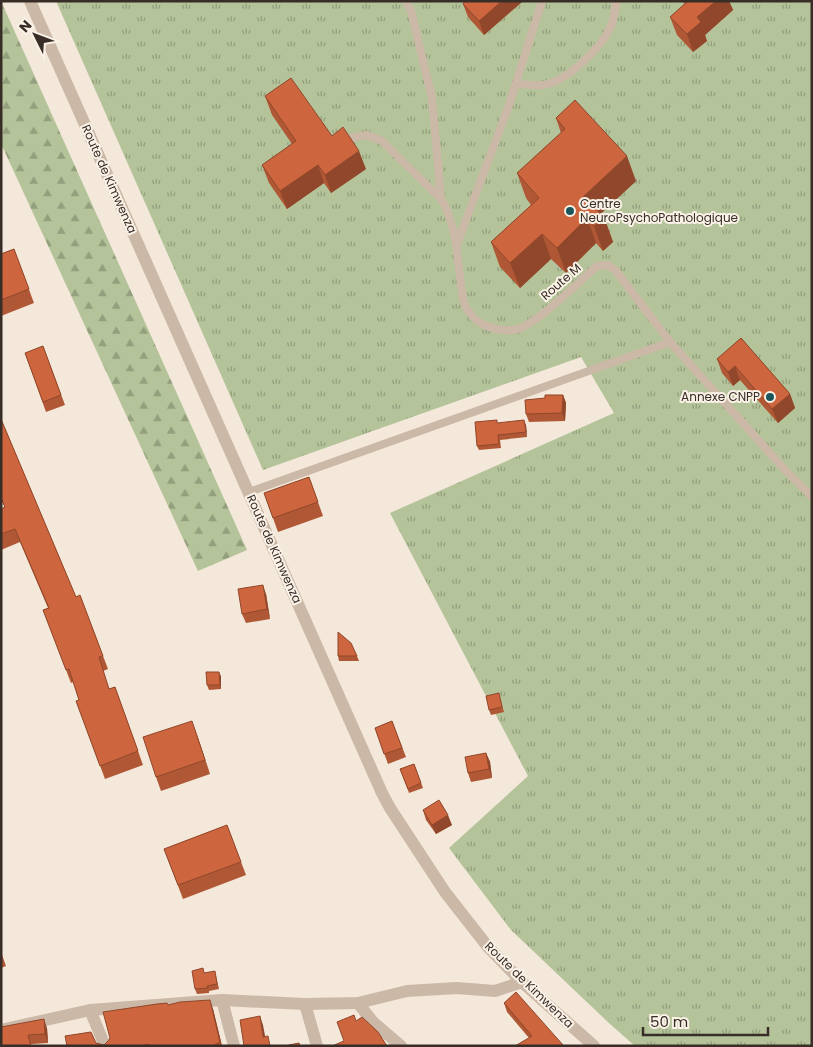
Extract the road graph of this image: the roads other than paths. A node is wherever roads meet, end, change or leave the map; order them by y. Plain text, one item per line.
1 (30, 1) edge
2 (406, 1) edge
3 (542, 1) edge
4 (617, 1) edge
5 (516, 84) junction
6 (344, 140) edge
7 (440, 199) junction
8 (457, 244) junction
9 (670, 342) junction
10 (249, 492) junction
11 (812, 497) edge
12 (522, 982) junction
13 (222, 1000) junction
14 (358, 1002) junction
15 (305, 1004) junction
16 (90, 1010) junction
17 (1, 1030) edge
18 (104, 1046) edge
19 (234, 1046) edge
20 (317, 1046) edge
21 (401, 1046) edge
22 (594, 1046) edge

1 - 10 street, Route de Kimwenza
2 - 7 lane
3 - 5 lane
4 - 5 lane
5 - 8 lane
6 - 7 lane, Route M
7 - 8 lane, Route M
8 - 9 lane, Route M
9 - 10 lane
9 - 11 lane, Route M
10 - 12 street, Route de Kimwenza
12 - 14 street
12 - 22 street, Route de Kimwenza
13 - 15 street
13 - 16 street
13 - 19 street
14 - 15 street
14 - 21 street
15 - 20 street
16 - 17 street
16 - 18 street

